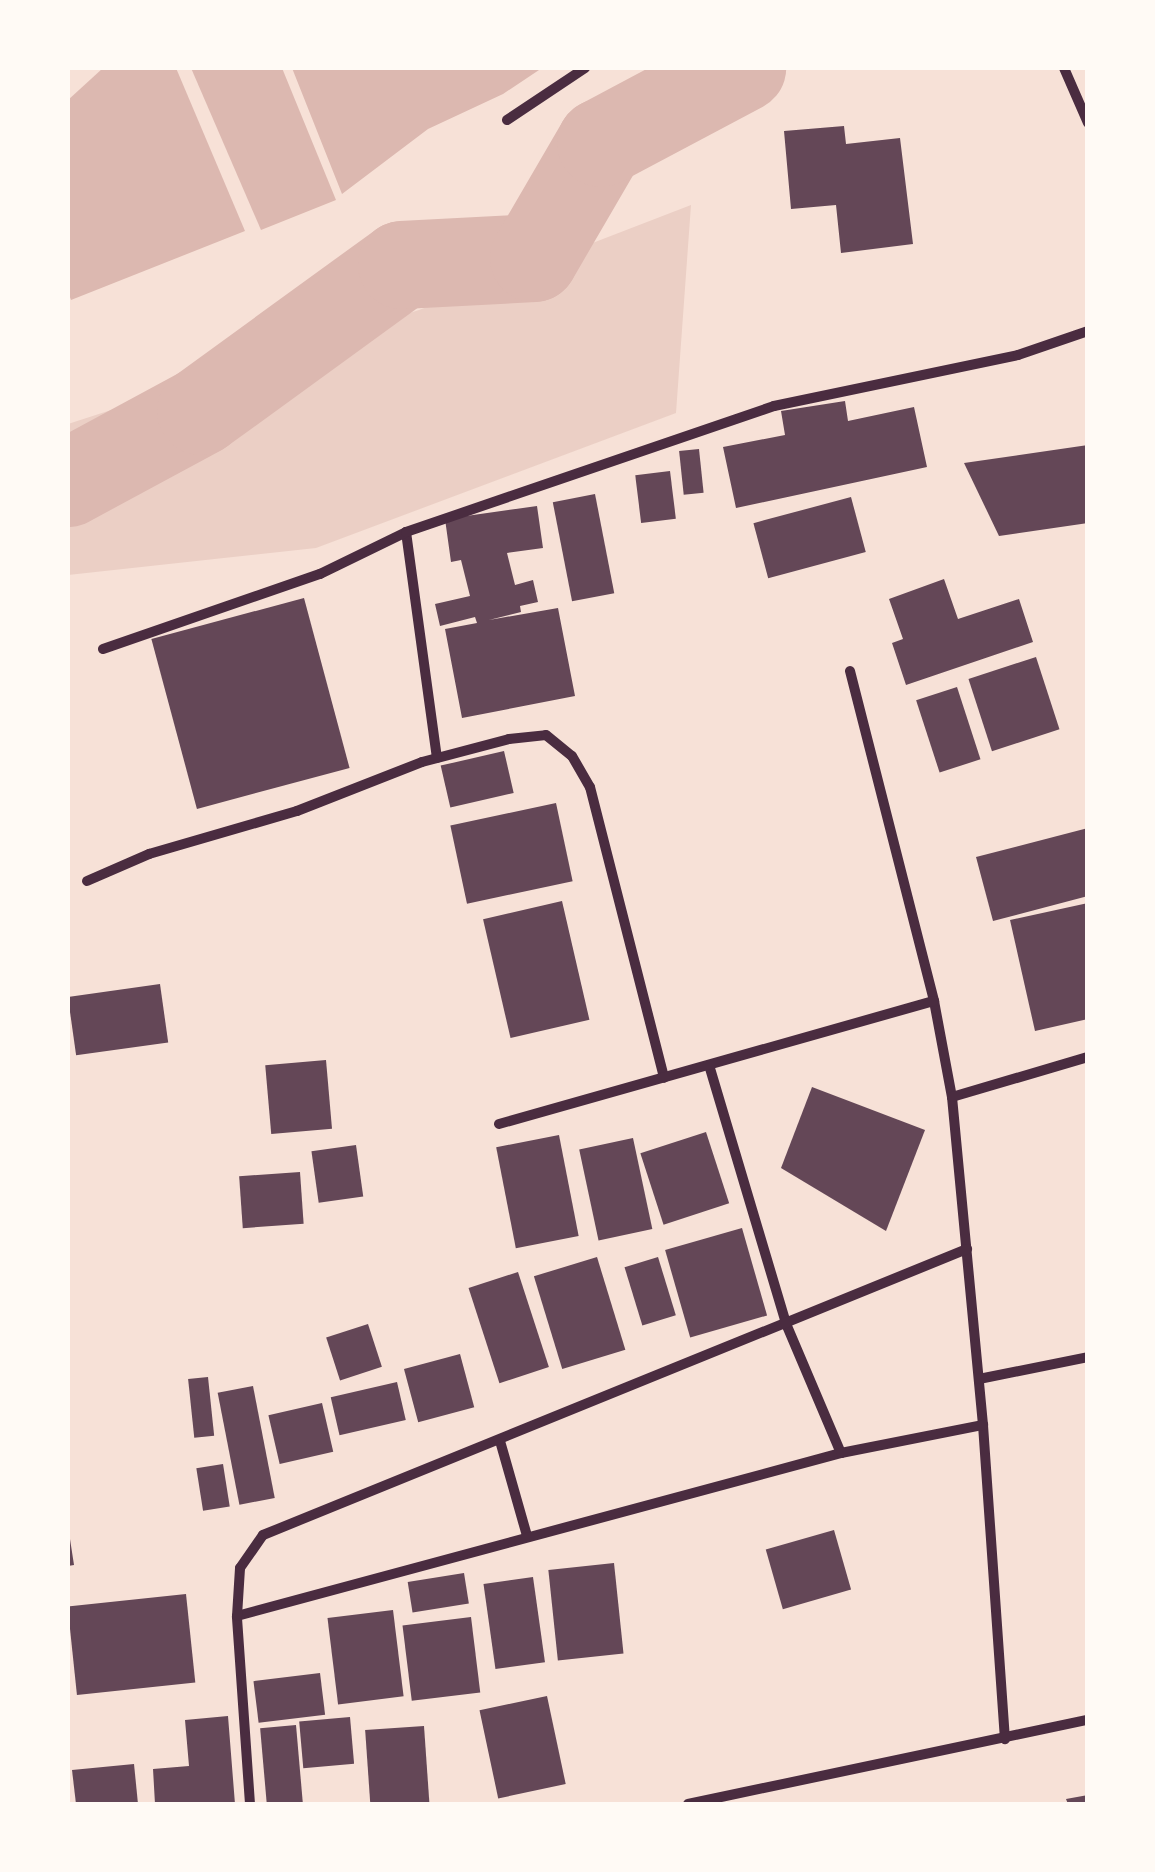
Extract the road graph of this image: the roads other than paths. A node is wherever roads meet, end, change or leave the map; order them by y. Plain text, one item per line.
1 (586, 68) edge
2 (1064, 68) edge
3 (507, 120) dead end
4 (1088, 123) edge
5 (1088, 331) edge
6 (406, 532) junction
7 (103, 649) dead end
8 (850, 671) dead end
9 (438, 758) junction
10 (86, 881) dead end
11 (934, 1002) junction
12 (1088, 1057) edge
13 (708, 1065) junction
14 (664, 1078) junction
15 (952, 1097) junction
16 (500, 1124) dead end
17 (967, 1250) junction
18 (787, 1326) junction
19 (1088, 1356) edge
20 (979, 1380) junction
21 (983, 1425) junction
22 (500, 1441) junction
23 (841, 1453) junction
24 (528, 1536) junction
25 (237, 1616) junction
26 (1088, 1720) edge
27 (1004, 1739) junction
28 (250, 1804) edge
29 (688, 1804) edge

1 - 3 street
2 - 4 street
5 - 6 street
6 - 7 street
6 - 9 street
8 - 11 street
9 - 10 street
9 - 14 street
11 - 13 street
11 - 15 street
12 - 15 street
13 - 14 street
13 - 18 street
14 - 16 street
15 - 17 street
17 - 18 street
17 - 20 street
18 - 22 street
18 - 23 street
19 - 20 street
20 - 21 street
21 - 23 street
21 - 27 street
22 - 24 street
22 - 25 street
23 - 24 street
24 - 25 street
25 - 28 street
26 - 27 street
27 - 29 street

